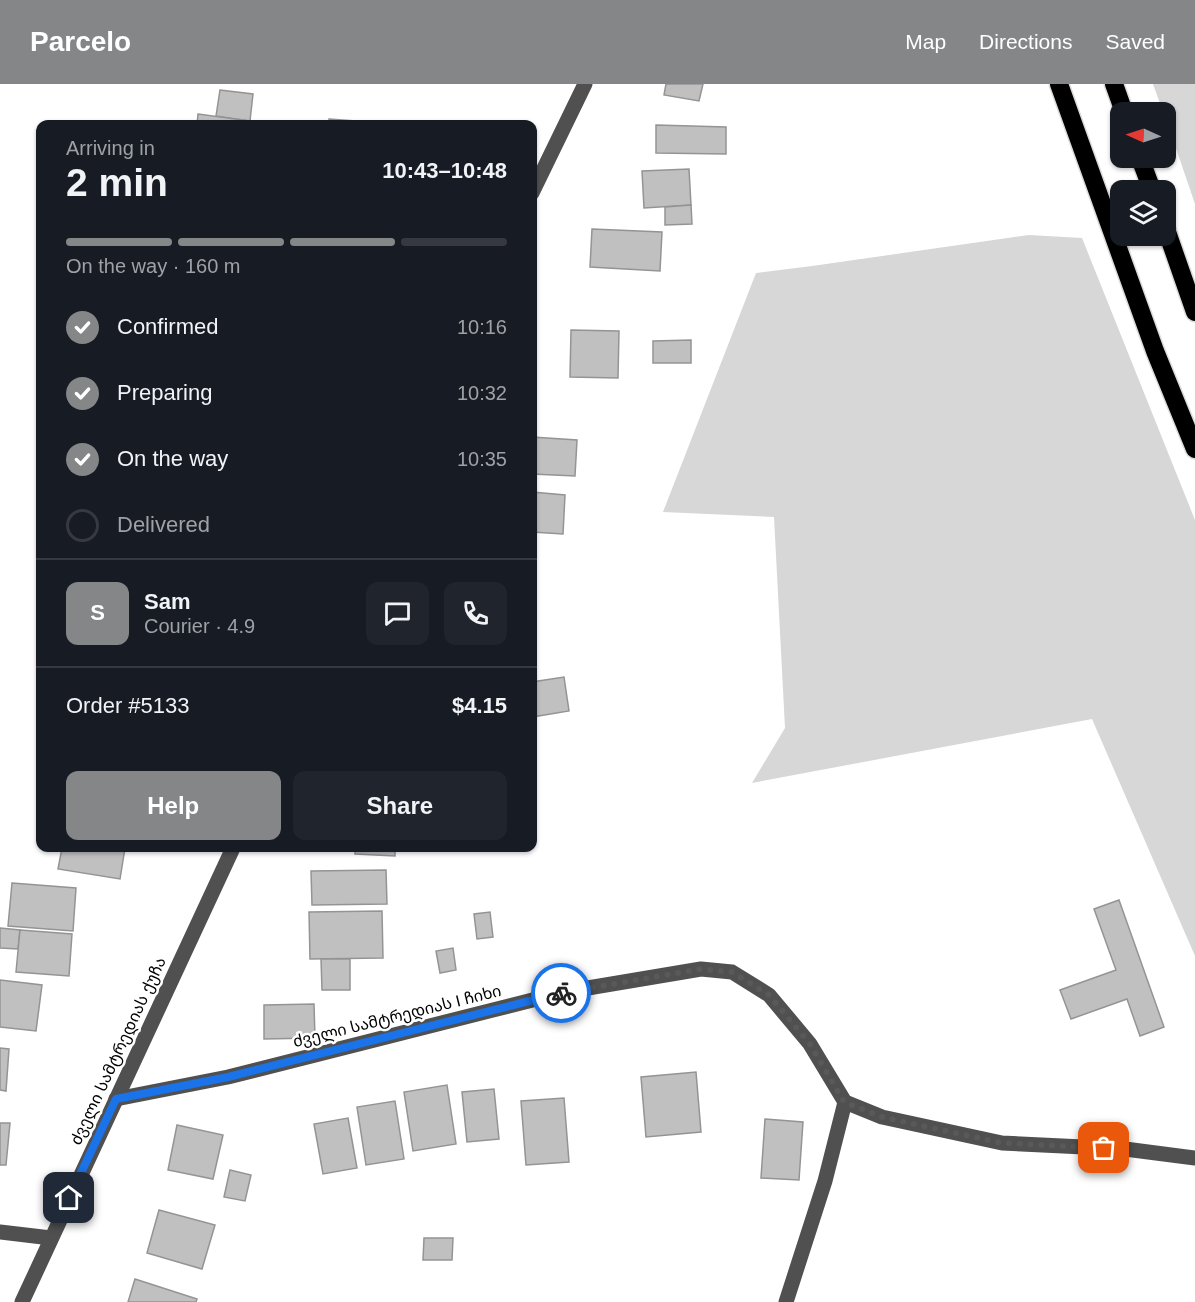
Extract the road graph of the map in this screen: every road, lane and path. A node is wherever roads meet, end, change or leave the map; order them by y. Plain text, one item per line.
1 (585, 84) edge
2 (1059, 84) edge
3 (1114, 84) edge
4 (1120, 102) edge
5 (537, 183) edge
6 (1172, 246) edge
7 (1195, 312) edge
8 (1195, 449) edge
9 (231, 852) edge
10 (116, 1099) junction
11 (844, 1102) junction
12 (1195, 1158) edge
13 (0, 1232) edge
14 (51, 1238) junction
15 (21, 1302) edge
16 (786, 1302) edge

1 - 5 street
2 - 8 highway
3 - 4 highway
6 - 7 highway
9 - 10 street, ძველი სამტრედიას ქუჩა
10 - 11 street, ძველი სამტრედიას I ჩიხი
10 - 14 street, ძველი სამტრედიას ქუჩა
11 - 12 street
11 - 16 street
13 - 14 street
14 - 15 street, ძველი სამტრედიას ქუჩა

